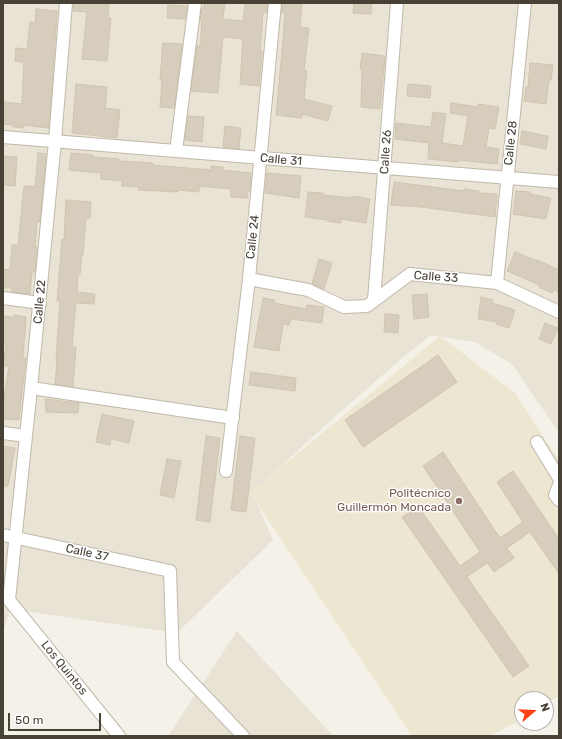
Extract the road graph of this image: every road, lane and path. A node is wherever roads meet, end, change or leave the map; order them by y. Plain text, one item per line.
1 (66, 3) edge
2 (195, 3) edge
3 (275, 3) edge
4 (397, 3) edge
5 (525, 3) edge
6 (3, 137) edge
7 (55, 140) junction
8 (176, 151) junction
9 (260, 158) junction
10 (384, 168) junction
11 (508, 178) junction
12 (559, 182) edge
13 (248, 279) junction
14 (497, 283) junction
15 (3, 298) edge
16 (374, 300) junction
17 (40, 302) junction
18 (559, 312) edge
19 (31, 388) junction
20 (233, 418) junction
21 (3, 433) edge
22 (26, 436) junction
23 (537, 442) dead end
24 (226, 471) dead end
25 (559, 478) edge
26 (559, 485) edge
27 (559, 500) edge
28 (3, 535) edge
29 (15, 538) junction
30 (9, 600) joint
31 (119, 736) edge
32 (243, 736) edge

1 - 7 street, Calle 22
2 - 8 street
3 - 9 street, Calle 24
4 - 10 street, Calle 26
5 - 11 street, Calle 28
6 - 7 street, Calle 31
7 - 8 street, Calle 31
7 - 17 street, Calle 22
8 - 9 street, Calle 31
9 - 10 street, Calle 31
9 - 13 street, Calle 24
10 - 11 street, Calle 31
10 - 16 street, Calle 26
11 - 12 street, Calle 31
11 - 14 street, Calle 28
13 - 16 street, Calle 33
13 - 20 street, Calle 24
14 - 16 street, Calle 33
14 - 18 street, Calle 33
15 - 17 street
17 - 19 street, Calle 22
19 - 20 street
19 - 22 street, Calle 22
20 - 24 street, Calle 24
21 - 22 street
22 - 29 street, Calle 22
23 - 25 street
26 - 27 street
28 - 29 street, Calle 37
29 - 30 street, Calle 22
29 - 32 street, Calle 37
30 - 31 street, Los Quintos

